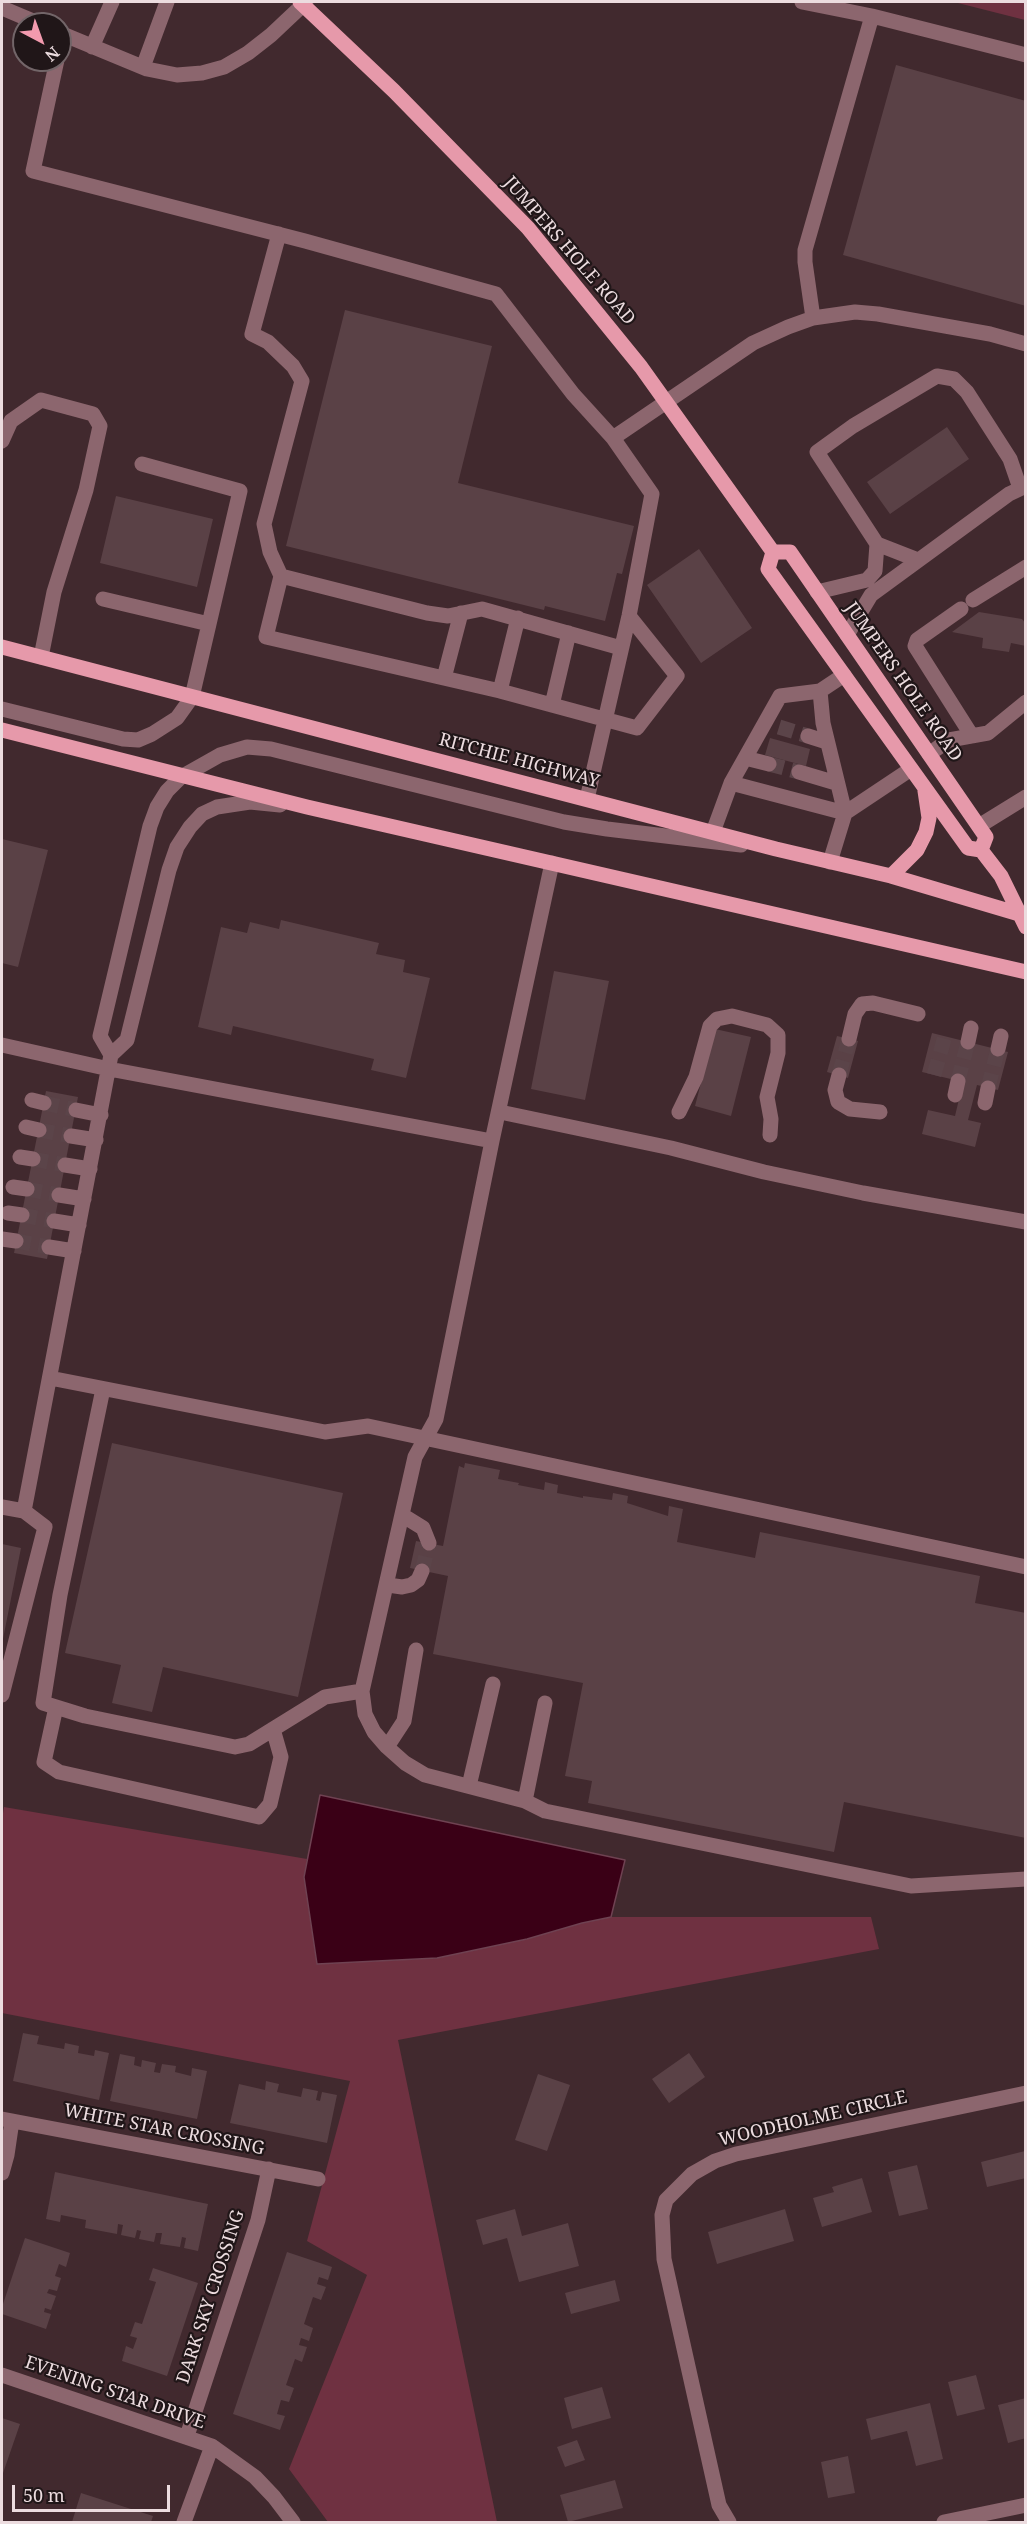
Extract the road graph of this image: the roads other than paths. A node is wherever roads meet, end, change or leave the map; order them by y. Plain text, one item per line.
1 (112, 2) edge
2 (167, 2) edge
3 (303, 2) edge
4 (802, 2) edge
5 (872, 16) junction
6 (72, 41) edge
7 (92, 47) junction
8 (1026, 55) edge
9 (143, 67) junction
10 (54, 72) edge
11 (279, 234) junction
12 (813, 318) junction
13 (1026, 344) edge
14 (667, 402) junction
15 (613, 438) junction
16 (2, 441) edge
17 (1010, 459) junction
18 (1026, 462) edge
19 (142, 464) dead end
20 (1023, 487) edge
21 (877, 544) junction
22 (773, 552) junction
23 (918, 560) junction
24 (1026, 567) edge
25 (281, 576) junction
26 (817, 592) junction
27 (103, 598) dead end
28 (460, 613) junction
29 (629, 616) junction
30 (518, 618) junction
31 (209, 624) junction
32 (569, 633) junction
33 (847, 635) junction
34 (2, 647) edge
35 (621, 648) junction
36 (41, 657) junction
37 (844, 675) junction
38 (444, 678) junction
39 (500, 691) junction
40 (820, 691) junction
41 (192, 696) junction
42 (1026, 702) edge
43 (552, 705) junction
44 (2, 709) edge
45 (606, 718) junction
46 (2, 730) edge
47 (808, 736) tunnel mouth
48 (972, 736) junction
49 (827, 742) junction
50 (929, 754) junction
51 (745, 758) junction
52 (769, 764) tunnel mouth
53 (911, 769) junction
54 (800, 772) tunnel mouth
55 (181, 777) junction
56 (731, 783) junction
57 (836, 783) junction
58 (924, 788) junction
59 (587, 799) junction
60 (1023, 804) edge
61 (307, 807) junction
62 (845, 813) junction
63 (979, 826) junction
64 (713, 832) junction
65 (776, 849) junction
66 (981, 850) junction
67 (830, 862) junction
68 (552, 863) junction
69 (891, 876) junction
70 (1023, 919) edge
71 (1026, 972) edge
72 (918, 1014) dead end
73 (849, 1039) tunnel mouth
74 (2, 1045) edge
75 (110, 1062) junction
76 (838, 1075) tunnel mouth
77 (76, 1110) tunnel mouth
78 (500, 1112) junction
79 (679, 1112) dead end
80 (880, 1112) dead end
81 (101, 1115) junction
82 (770, 1135) dead end
83 (71, 1136) tunnel mouth
84 (96, 1140) junction
85 (492, 1141) junction
86 (65, 1165) tunnel mouth
87 (90, 1169) junction
88 (59, 1195) tunnel mouth
89 (84, 1199) junction
90 (54, 1221) tunnel mouth
91 (1026, 1222) edge
92 (79, 1225) junction
93 (49, 1247) tunnel mouth
94 (74, 1251) junction
95 (50, 1378) junction
96 (103, 1389) junction
97 (424, 1440) junction
98 (2, 1507) edge
99 (24, 1511) junction
100 (402, 1515) junction
101 (429, 1543) dead end
102 (1026, 1567) edge
103 (422, 1571) tunnel mouth
104 (387, 1585) junction
105 (416, 1650) dead end
106 (493, 1684) dead end
107 (362, 1691) junction
108 (2, 1695) edge
109 (545, 1703) dead end
110 (56, 1707) junction
111 (273, 1729) junction
112 (387, 1747) junction
113 (469, 1786) junction
114 (525, 1801) junction
115 (1026, 1879) edge
116 (1026, 2093) edge
117 (7, 2120) edge
118 (269, 2169) junction
119 (2, 2173) edge
120 (318, 2179) dead end
121 (2, 2375) edge
122 (187, 2436) junction
123 (212, 2446) junction
124 (1026, 2505) edge
125 (184, 2523) edge
126 (292, 2523) edge
127 (729, 2523) edge
128 (944, 2523) edge

1 - 7 street
2 - 9 street
3 - 9 street, JUMPERS HOLE ROAD
3 - 14 main road, JUMPERS HOLE ROAD
4 - 5 street
5 - 8 street
5 - 12 street
6 - 7 street, JUMPERS HOLE ROAD
7 - 9 street, JUMPERS HOLE ROAD
10 - 11 street
11 - 15 street
11 - 25 street
12 - 13 street
12 - 14 street
14 - 15 street
14 - 22 main road, JUMPERS HOLE ROAD
15 - 29 street
16 - 36 street
17 - 18 street
17 - 20 street
17 - 21 street
19 - 31 street
20 - 23 street
21 - 23 street
21 - 26 street
22 - 26 main road, JUMPERS HOLE ROAD
22 - 37 main road
23 - 33 street
24 - 48 street
25 - 28 street
25 - 38 street
26 - 33 main road, JUMPERS HOLE ROAD
27 - 31 street
28 - 30 street
28 - 38 street
29 - 35 street
29 - 45 street
30 - 32 street
30 - 39 street
31 - 41 street
32 - 35 street
32 - 43 street
33 - 50 main road, JUMPERS HOLE ROAD
34 - 36 main road, RITCHIE HIGHWAY
35 - 45 street
36 - 41 main road, RITCHIE HIGHWAY
37 - 40 street
37 - 53 main road
38 - 39 street
39 - 43 street
40 - 49 street
40 - 51 street
41 - 44 street
41 - 59 main road, RITCHIE HIGHWAY
42 - 48 street
43 - 45 street
45 - 59 street
46 - 55 main road
47 - 49 street
48 - 50 street
49 - 57 street
50 - 63 main road, JUMPERS HOLE ROAD
51 - 52 street
51 - 56 street
53 - 58 main road
53 - 62 street
54 - 57 street
55 - 61 main road
55 - 65 street
55 - 75 street
56 - 62 street
56 - 64 street
57 - 62 street
58 - 66 main road
58 - 69 main road
59 - 64 main road, RITCHIE HIGHWAY
60 - 63 street
61 - 68 main road
61 - 75 street
62 - 67 street
63 - 66 main road
64 - 65 main road, RITCHIE HIGHWAY
65 - 67 main road, RITCHIE HIGHWAY
66 - 70 main road
67 - 69 main road, RITCHIE HIGHWAY
68 - 71 main road
68 - 78 street
69 - 70 main road, RITCHIE HIGHWAY
72 - 73 street
74 - 75 street
75 - 81 street
75 - 85 street
76 - 80 street
77 - 81 street
78 - 85 street
78 - 91 street
79 - 82 street
81 - 84 street
83 - 84 street
84 - 87 street
85 - 97 street
86 - 87 street
87 - 89 street
88 - 89 street
89 - 92 street
90 - 92 street
92 - 94 street
93 - 94 street
94 - 95 street
95 - 96 street
95 - 99 street
96 - 97 street
96 - 110 street
97 - 100 street
97 - 102 street
98 - 99 street
99 - 108 street
100 - 101 street
100 - 104 street
103 - 104 street
104 - 107 street
105 - 112 street
106 - 113 street
107 - 111 street
107 - 112 street
109 - 114 street
110 - 111 street
110 - 111 street
112 - 113 street
113 - 114 street
114 - 115 street
116 - 127 street, WOODHOLME CIRCLE
117 - 118 street, WHITE STAR CROSSING
117 - 119 street
118 - 120 street, WHITE STAR CROSSING
118 - 122 street, DARK SKY CROSSING
121 - 122 street, EVENING STAR DRIVE
122 - 123 street, EVENING STAR DRIVE
123 - 125 street
123 - 126 street, EVENING STAR DRIVE
124 - 128 street

